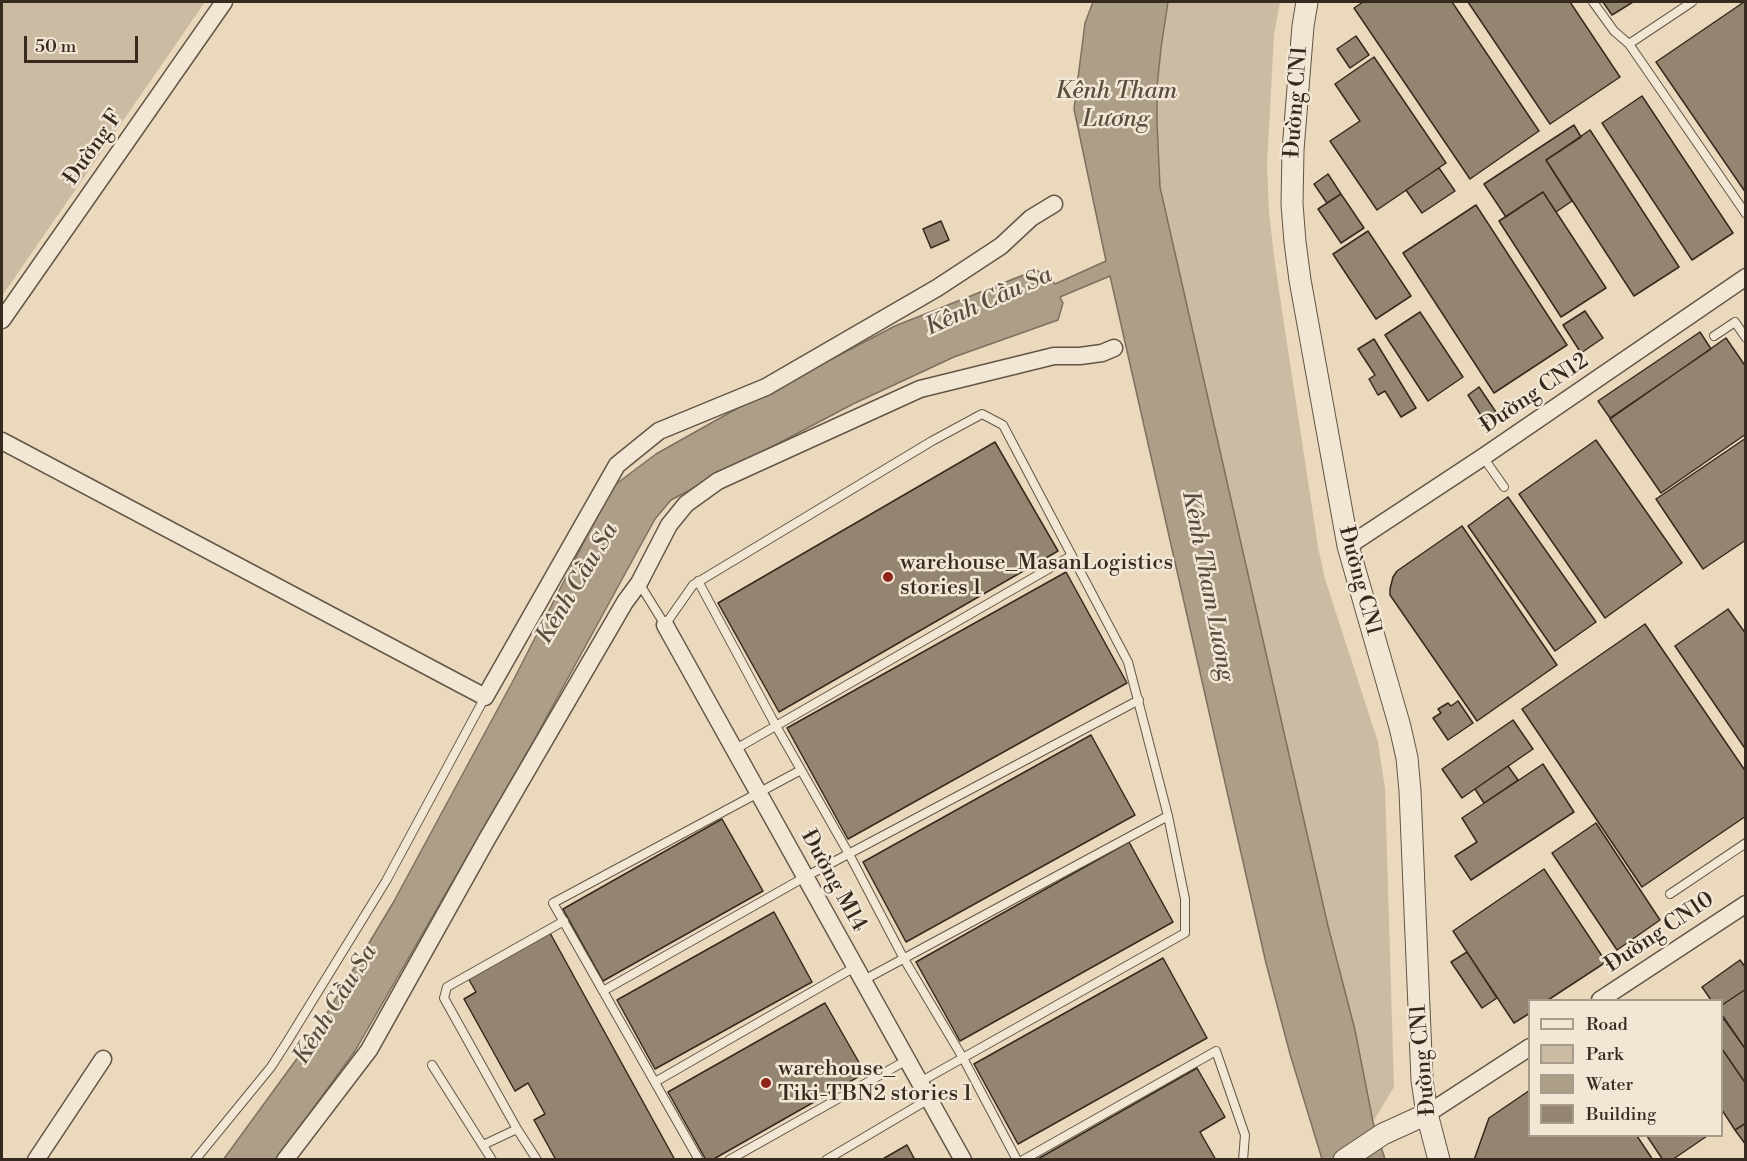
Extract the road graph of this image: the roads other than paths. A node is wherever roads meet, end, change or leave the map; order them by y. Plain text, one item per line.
1 (224, 2) edge
2 (1307, 2) edge
3 (1593, 2) edge
4 (1692, 2) edge
5 (1629, 44) junction
6 (1054, 204) dead end
7 (1746, 214) edge
8 (1746, 277) edge
9 (2, 320) edge
10 (1714, 336) dead end
11 (1746, 338) edge
12 (1114, 348) dead end
13 (2, 441) edge
14 (1483, 457) junction
15 (1504, 487) dead end
16 (1348, 546) junction
17 (1071, 556) junction
18 (698, 581) junction
19 (639, 583) junction
20 (665, 625) junction
21 (485, 697) junction
22 (1139, 700) junction
23 (776, 726) junction
24 (734, 750) junction
25 (801, 770) junction
26 (758, 792) junction
27 (1168, 816) junction
28 (1746, 843) edge
29 (849, 854) junction
30 (805, 877) junction
31 (1670, 894) dead end
32 (1746, 904) edge
33 (564, 921) junction
34 (904, 959) junction
35 (859, 974) junction
36 (603, 991) junction
37 (1602, 999) edge
38 (1528, 1048) edge
39 (963, 1058) junction
40 (103, 1059) dead end
41 (907, 1060) junction
42 (432, 1065) dead end
43 (655, 1082) junction
44 (920, 1082) junction
45 (929, 1099) junction
46 (1427, 1114) junction
47 (517, 1129) junction
48 (483, 1145) junction
49 (36, 1160) edge
50 (195, 1160) edge
51 (285, 1160) edge
52 (492, 1160) edge
53 (537, 1160) edge
54 (699, 1160) edge
55 (729, 1160) edge
56 (826, 1160) edge
57 (963, 1160) edge
58 (1017, 1160) edge
59 (1023, 1160) edge
60 (1243, 1160) edge
61 (1344, 1160) edge
62 (1439, 1160) edge

1 - 9 street, Đường F
2 - 16 street, Đường CN1
3 - 5 lane
4 - 5 lane
5 - 7 lane
6 - 21 street
8 - 14 street, Đường CN12
10 - 11 lane
12 - 19 street
13 - 21 street
14 - 15 lane
14 - 16 street, Đường CN12
16 - 46 street, Đường CN1
17 - 18 lane
17 - 22 lane
17 - 23 lane
18 - 20 lane
18 - 23 lane
19 - 20 lane
19 - 51 street
20 - 24 street, Đường M14
21 - 50 lane
22 - 27 lane
22 - 29 lane
23 - 24 lane
23 - 25 lane
24 - 26 street, Đường M14
25 - 26 lane
25 - 29 lane
26 - 30 street, Đường M14
26 - 33 lane
27 - 34 lane
27 - 39 lane
28 - 31 lane
29 - 30 lane
29 - 34 lane
30 - 35 street, Đường M14
30 - 36 lane
32 - 37 street, Đường CN10
33 - 36 lane
33 - 47 lane
34 - 35 lane
34 - 39 lane
35 - 41 street, Đường M14
35 - 43 lane
36 - 43 lane
38 - 46 street
39 - 44 lane
39 - 58 lane
40 - 49 street
41 - 44 street, Đường M14
41 - 55 lane
42 - 48 lane
43 - 54 lane
44 - 45 street, Đường M14
45 - 56 lane
45 - 57 street, Đường M14
46 - 61 street
46 - 62 street, Đường CN1
47 - 48 lane
47 - 53 lane
48 - 52 lane
59 - 60 lane

